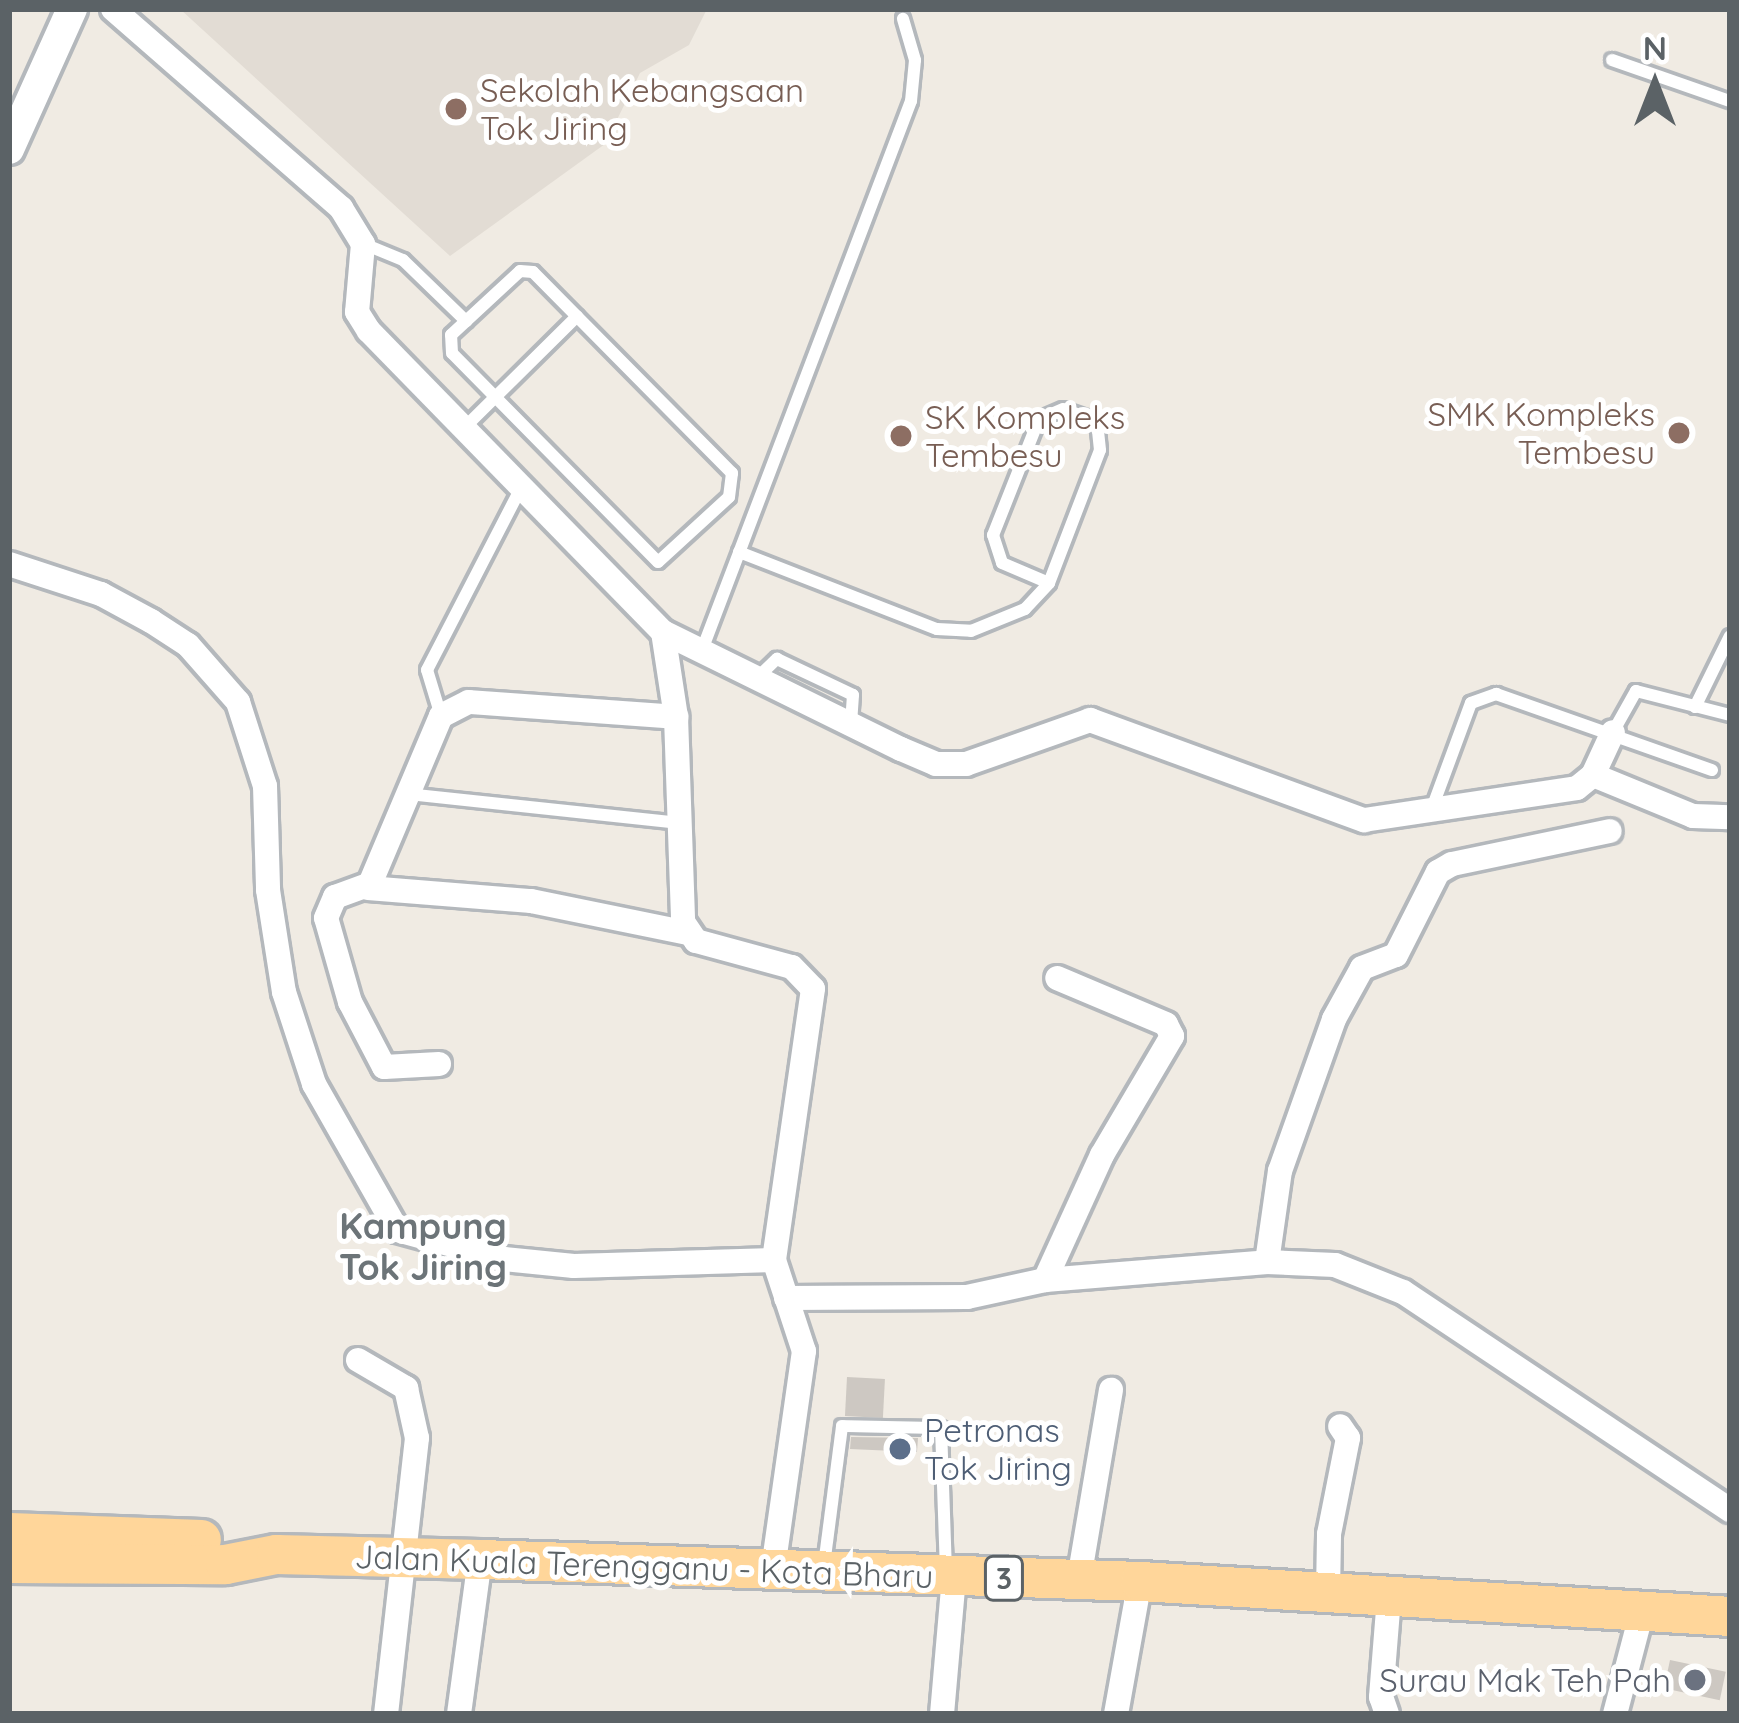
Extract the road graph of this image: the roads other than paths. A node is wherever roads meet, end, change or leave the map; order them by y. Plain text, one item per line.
1 (72, 9) edge
2 (113, 9) edge
3 (903, 19) dead end
4 (1612, 60) dead end
5 (1730, 101) edge
6 (9, 149) edge
7 (363, 244) junction
8 (577, 316) junction
9 (466, 321) junction
10 (495, 398) junction
11 (464, 428) junction
12 (521, 486) junction
13 (739, 552) junction
14 (9, 564) edge
15 (1049, 583) junction
16 (664, 632) junction
17 (1730, 636) edge
18 (702, 650) junction
19 (1695, 707) junction
20 (441, 716) junction
21 (1730, 716) edge
22 (676, 717) junction
23 (1613, 732) junction
24 (1712, 770) dead end
25 (1593, 776) junction
26 (407, 794) junction
27 (1431, 812) junction
28 (1730, 817) edge
29 (679, 823) junction
30 (1610, 831) dead end
31 (368, 888) junction
32 (688, 933) junction
33 (1057, 978) dead end
34 (439, 1064) dead end
35 (774, 1260) junction
36 (1267, 1262) junction
37 (1045, 1280) junction
38 (786, 1298) junction
39 (358, 1360) dead end
40 (1111, 1390) dead end
41 (1340, 1426) dead end
42 (1730, 1510) edge
43 (9, 1532) edge
44 (276, 1554) junction
45 (407, 1557) junction
46 (480, 1559) junction
47 (9, 1563) edge
48 (772, 1570) junction
49 (823, 1572) junction
50 (950, 1577) junction
51 (1079, 1579) junction
52 (1140, 1581) junction
53 (1328, 1593) junction
54 (1389, 1597) junction
55 (1642, 1612) junction
56 (1730, 1616) edge
57 (386, 1714) edge
58 (459, 1714) edge
59 (942, 1714) edge
60 (1116, 1714) edge
61 (1387, 1714) edge
62 (1616, 1714) edge

1 - 6 street
2 - 7 street
3 - 13 lane
4 - 5 lane
7 - 9 lane
7 - 11 street
8 - 9 lane
8 - 10 lane
8 - 10 lane
9 - 10 lane
10 - 11 lane
11 - 12 street
12 - 16 street
12 - 20 lane
13 - 15 lane
13 - 18 lane
14 - 35 street
15 - 15 lane
16 - 18 street
16 - 22 street
17 - 19 lane
18 - 27 street
19 - 21 lane
19 - 23 lane
20 - 22 street
20 - 26 street
22 - 29 street
23 - 24 lane
23 - 25 street
23 - 27 lane
25 - 27 street
25 - 28 street
26 - 29 lane
26 - 31 street
29 - 32 street
30 - 36 street
31 - 32 street
31 - 34 street
32 - 35 street
33 - 37 street
35 - 38 street
36 - 37 street
36 - 42 street
37 - 38 street
38 - 48 street
39 - 45 street
40 - 51 street
41 - 53 street
43 - 44 highway, 3
44 - 45 highway, Jalan Kuala Terengganu - Kota Bharu / 3
44 - 47 highway, 3
45 - 46 highway, Jalan Kuala Terengganu - Kota Bharu / 3
45 - 57 street
46 - 48 highway, Jalan Kuala Terengganu - Kota Bharu / 3
46 - 58 street
48 - 49 highway, Jalan Kuala Terengganu - Kota Bharu / 3
49 - 50 highway, Jalan Kuala Terengganu - Kota Bharu / 3
49 - 50 lane
50 - 51 highway, Jalan Kuala Terengganu - Kota Bharu / 3
50 - 59 street
51 - 52 highway, Jalan Kuala Terengganu - Kota Bharu / 3
52 - 53 highway, Jalan Kuala Terengganu - Kota Bharu / 3
52 - 60 street
53 - 54 highway, Jalan Kuala Terengganu - Kota Bharu / 3
54 - 55 highway, Jalan Kuala Terengganu - Kota Bharu / 3
54 - 61 street
55 - 56 highway, Jalan Kuala Terengganu - Kota Bharu / 3
55 - 62 street

